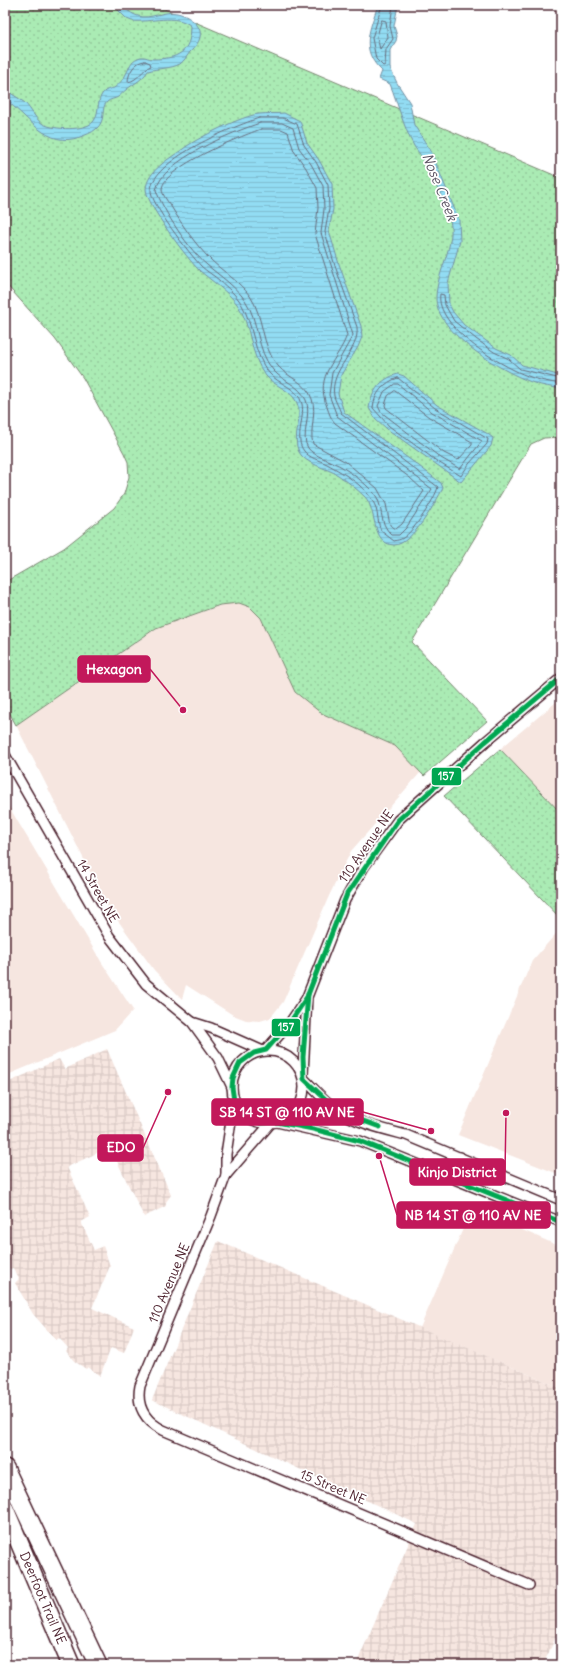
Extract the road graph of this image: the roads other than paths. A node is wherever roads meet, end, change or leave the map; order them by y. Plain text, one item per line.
1 (561, 678) edge
2 (5, 755) edge
3 (307, 997) junction
4 (192, 1022) junction
5 (264, 1051) junction
6 (303, 1077) junction
7 (232, 1087) junction
8 (234, 1101) junction
9 (274, 1123) junction
10 (460, 1157) junction
11 (422, 1167) junction
12 (226, 1176) junction
13 (561, 1200) edge
14 (561, 1222) edge
15 (139, 1400) joint
16 (5, 1468) edge
17 (5, 1509) edge
18 (529, 1585) dead end
19 (71, 1665) edge
20 (98, 1665) edge

1 - 3 street, 110 Avenue NE
2 - 4 street, 14 Street NE
3 - 5 street, 110 Avenue NE
3 - 6 street, 110 Avenue NE
4 - 5 street, 14 Street NE
4 - 7 street, 14 Street NE
5 - 6 street
5 - 7 street
6 - 9 street
6 - 10 street
7 - 8 street
8 - 9 street
8 - 12 street, 110 Avenue NE
9 - 11 street
9 - 12 street, 110 Avenue NE
10 - 11 street
10 - 13 street
11 - 14 street
12 - 15 street, 110 Avenue NE
15 - 18 street, 15 Street NE
16 - 20 highway
17 - 19 highway, Deerfoot Trail NE

